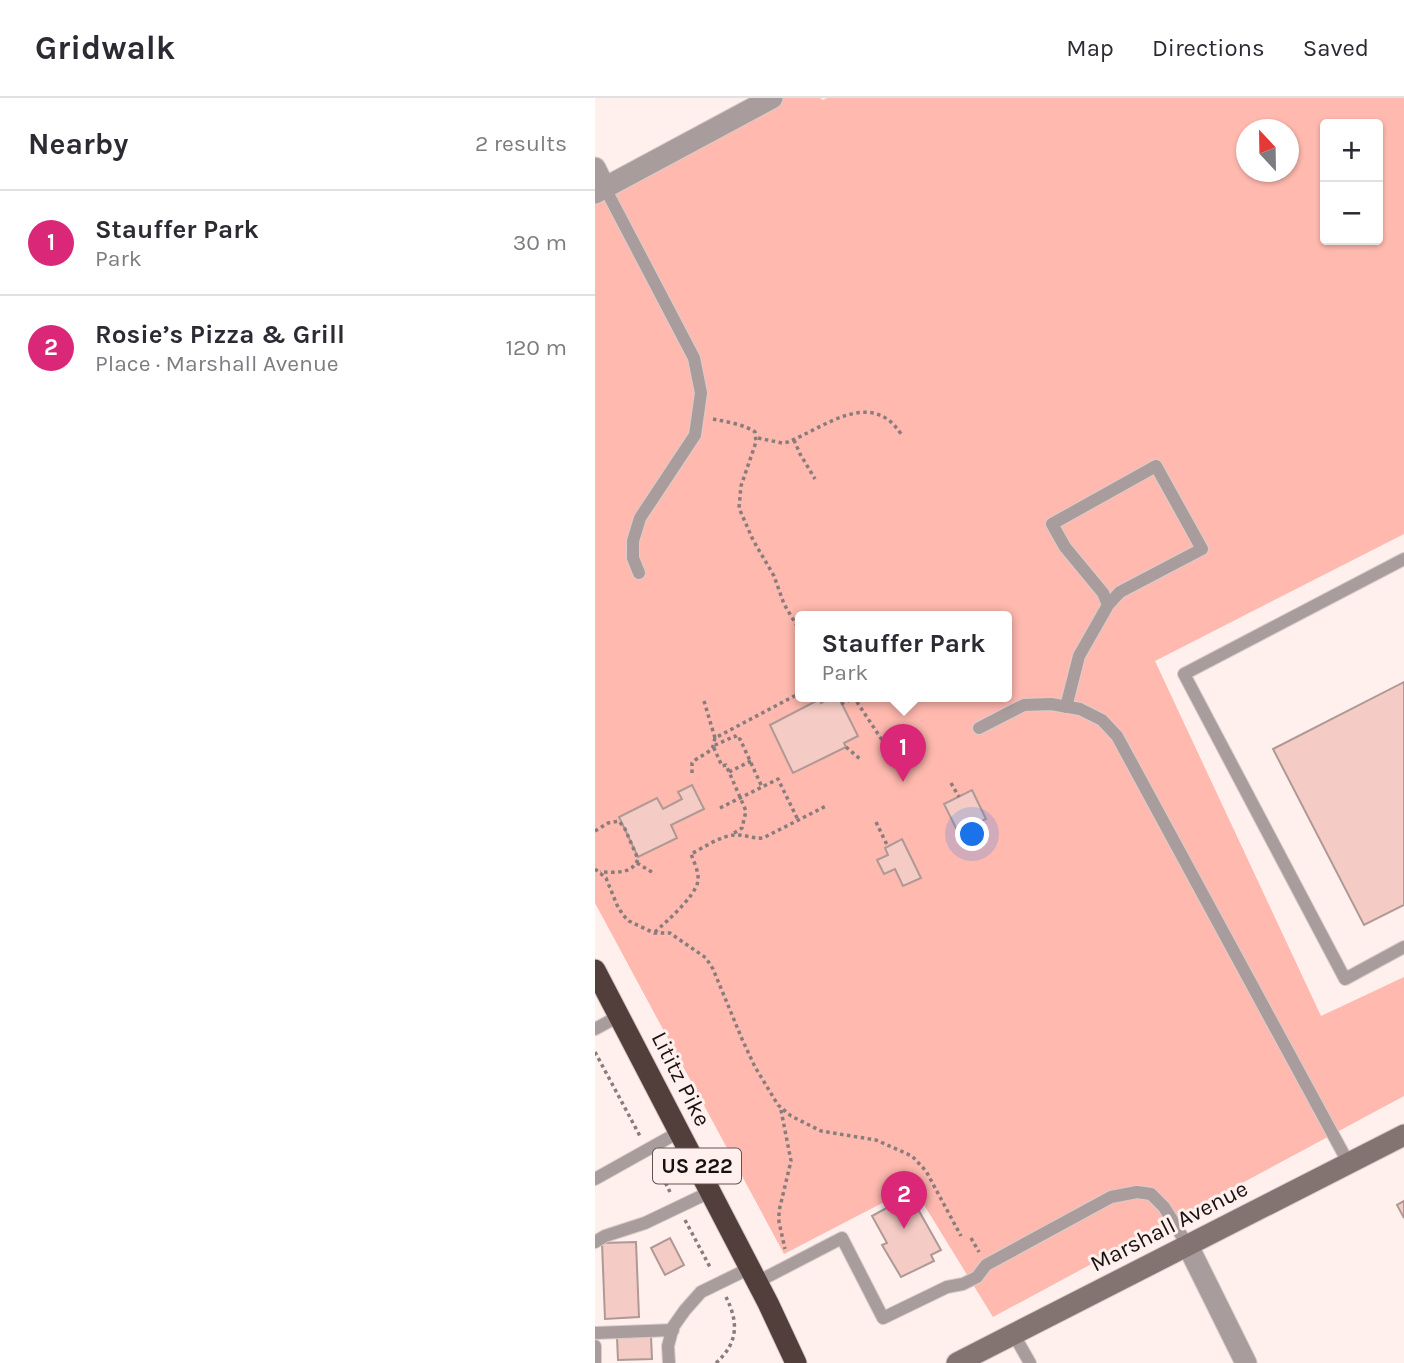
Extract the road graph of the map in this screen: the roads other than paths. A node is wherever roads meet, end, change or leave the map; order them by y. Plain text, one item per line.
1 (772, 98) edge
2 (595, 168) edge
3 (600, 190) edge
4 (1404, 558) edge
5 (639, 573) dead end
6 (1108, 605) junction
7 (1066, 707) junction
8 (979, 727) dead end
9 (1404, 947) edge
10 (595, 970) edge
11 (619, 1016) junction
12 (595, 1029) edge
13 (680, 1132) junction
14 (1404, 1135) edge
15 (1349, 1164) junction
16 (595, 1179) edge
17 (710, 1192) junction
18 (595, 1242) edge
19 (1188, 1246) junction
20 (754, 1275) junction
21 (673, 1330) junction
22 (595, 1333) edge
23 (1014, 1335) junction
24 (595, 1346) edge
25 (595, 1363) edge
26 (669, 1363) edge
27 (796, 1363) edge
28 (957, 1363) edge
29 (1030, 1363) edge
30 (1247, 1363) edge

1 - 3 street
2 - 3 street
3 - 5 lane
4 - 9 lane
6 - 6 lane
6 - 7 lane
7 - 8 lane
7 - 15 lane
10 - 11 highway, Lititz Pike / US 222
11 - 12 lane
11 - 13 highway, Lititz Pike / US 222
13 - 16 lane
13 - 17 highway, Lititz Pike / US 222
14 - 15 street, Marshall Avenue
15 - 19 street, Marshall Avenue
17 - 18 lane
17 - 20 highway, Lititz Pike / US 222
19 - 20 lane
19 - 23 street, Marshall Avenue
19 - 30 street
20 - 21 lane
20 - 27 highway, Lititz Pike / US 222
21 - 22 lane
21 - 26 lane
23 - 28 street, Marshall Avenue
23 - 29 lane
24 - 25 lane

